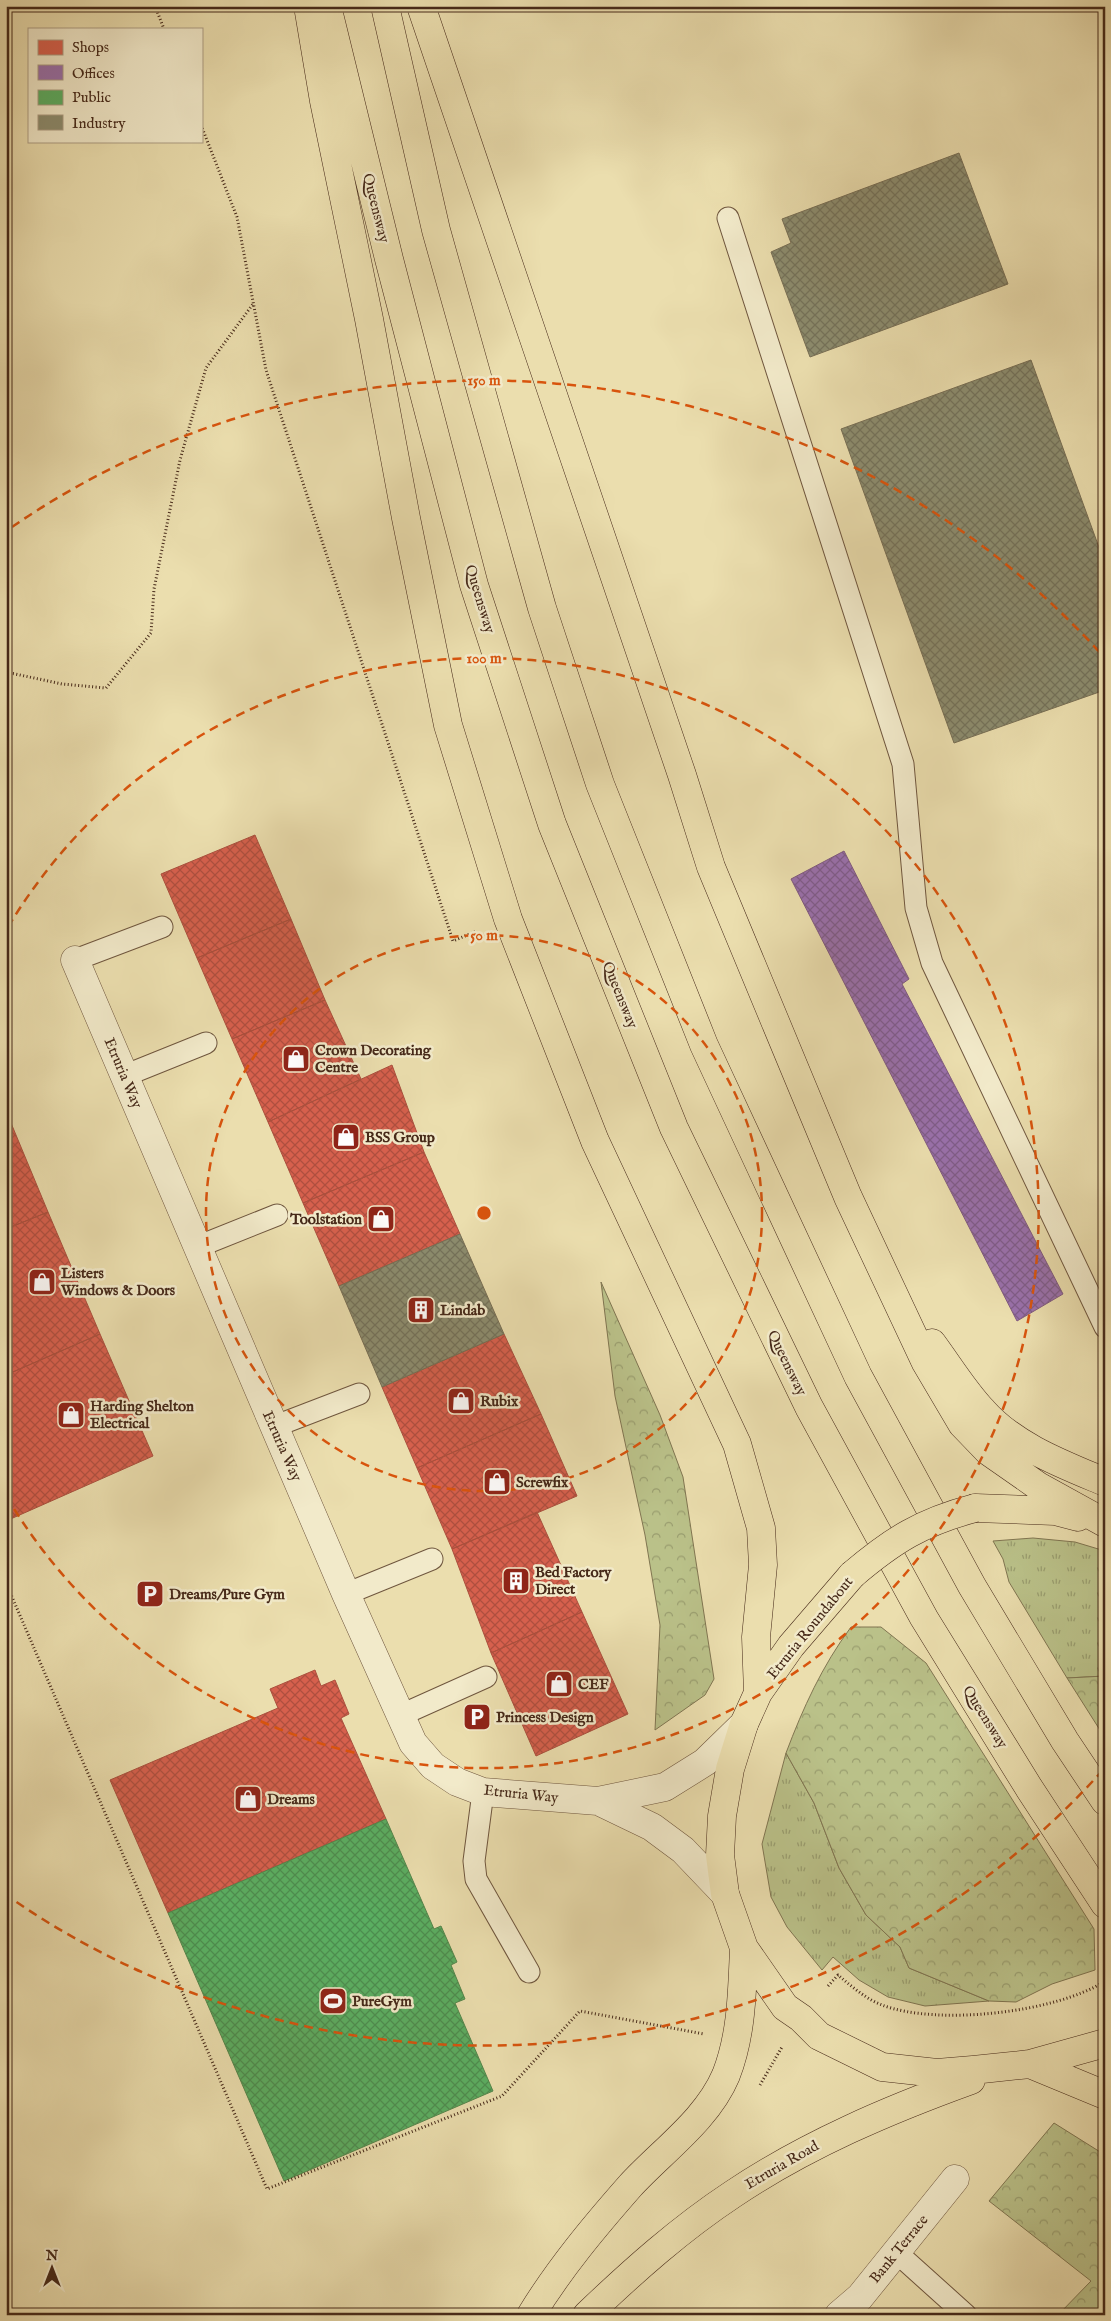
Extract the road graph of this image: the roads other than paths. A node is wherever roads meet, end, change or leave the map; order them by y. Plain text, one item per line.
1 (308, 6) edge
2 (328, 6) edge
3 (385, 6) edge
4 (420, 6) edge
5 (728, 218) dead end
6 (162, 927) dead end
7 (75, 960) joint
8 (206, 1044) dead end
9 (124, 1076) junction
10 (277, 1215) dead end
11 (197, 1247) junction
12 (1105, 1327) edge
13 (359, 1394) dead end
14 (973, 1418) junction
15 (273, 1426) junction
16 (1105, 1482) edge
17 (1105, 1523) edge
18 (432, 1559) dead end
19 (346, 1594) junction
20 (486, 1677) dead end
21 (758, 1693) junction
22 (399, 1716) junction
23 (744, 1724) junction
24 (483, 1792) junction
25 (1105, 1801) edge
26 (598, 1802) junction
27 (725, 1894) junction
28 (1105, 1904) edge
29 (744, 1948) junction
30 (529, 1972) dead end
31 (1105, 2043) edge
32 (1019, 2065) junction
33 (1105, 2095) edge
34 (955, 2179) dead end
35 (896, 2252) junction
36 (531, 2315) edge
37 (587, 2315) edge
38 (839, 2315) edge
39 (966, 2315) edge

1 - 21 highway
2 - 28 highway, Queensway
3 - 25 highway
4 - 14 highway
5 - 12 lane
6 - 7 lane
7 - 9 street, Etruria Way
8 - 9 lane
9 - 11 street, Etruria Way
10 - 11 lane
11 - 15 street, Etruria Way
13 - 15 lane
14 - 16 highway
14 - 17 highway
15 - 19 street, Etruria Way
17 - 21 highway, Etruria Roundabout, bridge
18 - 19 lane
19 - 22 street, Etruria Way
20 - 22 lane
21 - 23 highway, Etruria Roundabout
22 - 24 street, Etruria Way
23 - 26 street, Etruria Way
23 - 27 highway, Etruria Roundabout
24 - 26 street, Etruria Way
24 - 30 lane
26 - 27 street, Etruria Way
27 - 29 highway, Etruria Roundabout
29 - 32 highway, Etruria Roundabout
29 - 36 highway
31 - 32 highway, Etruria Roundabout
32 - 33 highway
32 - 37 highway, Etruria Road
34 - 35 street, Bank Terrace
35 - 38 street, Bank Terrace
35 - 39 lane

